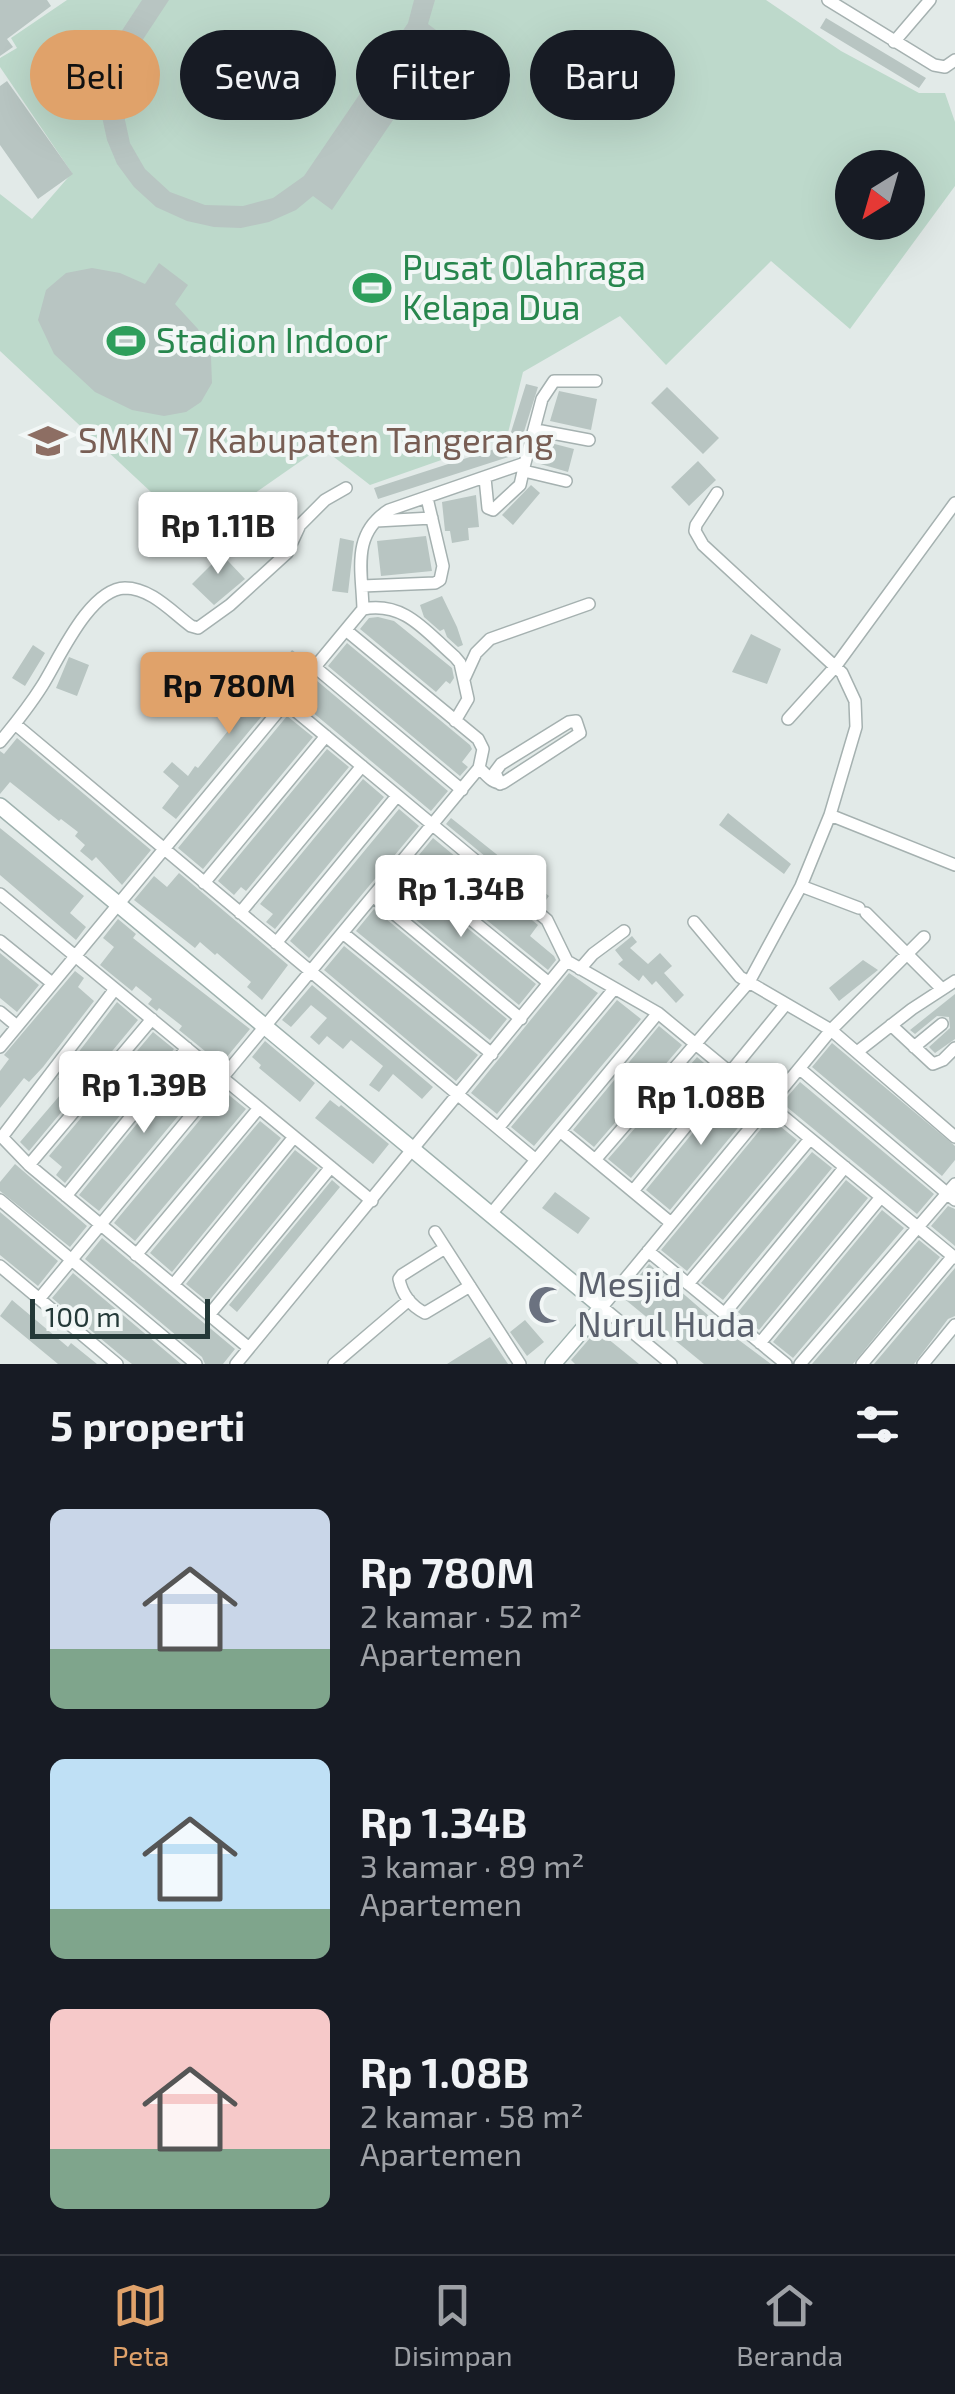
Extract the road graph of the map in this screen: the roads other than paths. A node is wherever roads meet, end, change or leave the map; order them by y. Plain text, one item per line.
1 (828, 0) edge
2 (856, 0) edge
3 (930, 0) edge
4 (846, 11) junction
5 (894, 42) junction
6 (955, 60) edge
7 (596, 381) dead end
8 (536, 430) junction
9 (589, 440) dead end
10 (525, 467) junction
11 (485, 478) junction
12 (566, 481) dead end
13 (346, 488) dead end
14 (717, 492) dead end
15 (427, 498) junction
16 (955, 502) edge
17 (432, 518) junction
18 (374, 521) junction
19 (362, 586) junction
20 (588, 604) dead end
21 (363, 609) junction
22 (347, 631) junction
23 (836, 667) junction
24 (316, 668) junction
25 (464, 678) junction
26 (286, 703) junction
27 (788, 719) dead end
28 (455, 720) junction
29 (15, 724) junction
30 (326, 736) junction
31 (0, 742) edge
32 (532, 745) junction
33 (541, 759) junction
34 (362, 766) junction
35 (480, 768) junction
36 (500, 784) junction
37 (462, 790) junction
38 (397, 796) junction
39 (0, 806) edge
40 (830, 815) junction
41 (432, 825) junction
42 (164, 849) junction
43 (402, 862) junction
44 (955, 865) edge
45 (204, 883) junction
46 (801, 886) junction
47 (0, 894) edge
48 (374, 896) junction
49 (118, 903) junction
50 (240, 912) junction
51 (694, 922) dead end
52 (624, 930) dead end
53 (344, 934) junction
54 (924, 937) dead end
55 (0, 941) edge
56 (276, 943) junction
57 (908, 955) junction
58 (75, 956) junction
59 (567, 961) junction
60 (580, 968) junction
61 (311, 973) junction
62 (955, 980) edge
63 (749, 982) junction
64 (52, 984) junction
65 (549, 984) junction
66 (942, 988) junction
67 (116, 989) junction
68 (614, 989) junction
69 (786, 1004) junction
70 (0, 1012) edge
71 (658, 1013) junction
72 (521, 1018) junction
73 (152, 1019) junction
74 (942, 1024) dead end
75 (891, 1025) junction
76 (17, 1026) junction
77 (267, 1027) junction
78 (831, 1030) junction
79 (696, 1044) junction
80 (0, 1047) edge
81 (914, 1047) junction
82 (187, 1048) junction
83 (955, 1048) edge
84 (857, 1052) junction
85 (492, 1054) junction
86 (800, 1068) junction
87 (731, 1073) junction
88 (224, 1079) junction
89 (458, 1096) junction
90 (770, 1105) junction
91 (259, 1108) junction
92 (498, 1128) junction
93 (560, 1131) junction
94 (294, 1136) junction
95 (955, 1136) edge
96 (810, 1139) junction
97 (414, 1150) junction
98 (536, 1160) junction
99 (596, 1160) junction
100 (29, 1165) junction
101 (331, 1167) junction
102 (845, 1167) junction
103 (633, 1191) junction
104 (952, 1192) edge
105 (66, 1196) junction
106 (881, 1197) junction
107 (0, 1200) edge
108 (372, 1201) junction
109 (491, 1214) junction
110 (672, 1223) junction
111 (101, 1226) junction
112 (918, 1228) junction
113 (435, 1232) dead end
114 (445, 1248) junction
115 (648, 1251) junction
116 (136, 1254) junction
117 (954, 1257) edge
118 (72, 1261) junction
119 (0, 1266) edge
120 (12, 1276) junction
121 (688, 1284) junction
122 (173, 1285) junction
123 (470, 1286) junction
124 (0, 1289) edge
125 (39, 1299) junction
126 (409, 1300) junction
127 (602, 1306) junction
128 (724, 1314) junction
129 (210, 1315) junction
130 (955, 1325) edge
131 (760, 1343) junction
132 (249, 1348) junction
133 (560, 1362) edge
134 (117, 1364) edge
135 (196, 1364) edge
136 (236, 1364) edge
137 (334, 1364) edge
138 (520, 1364) edge
139 (672, 1364) edge
140 (786, 1364) edge
141 (800, 1364) edge
142 (862, 1364) edge
143 (923, 1364) edge

1 - 4 street
2 - 4 street
3 - 5 street
4 - 5 street
5 - 6 street
7 - 8 street
8 - 9 street
8 - 10 street
10 - 11 street
10 - 11 street
10 - 12 street
11 - 15 street
13 - 29 street
14 - 23 street
15 - 17 street
15 - 18 street
16 - 23 street
17 - 18 street
17 - 19 street
18 - 19 street
19 - 21 street
20 - 25 street
21 - 22 street
21 - 25 street
22 - 24 street
22 - 28 street
23 - 27 street
23 - 40 street
24 - 26 street
24 - 37 street
25 - 28 street
26 - 30 street
26 - 42 street
28 - 35 street
29 - 31 street
29 - 42 street
30 - 34 street
30 - 45 street
32 - 33 street
32 - 33 street
32 - 36 street
33 - 36 street
34 - 38 street
34 - 50 street
35 - 36 street
35 - 37 street
37 - 41 street
38 - 41 street
38 - 56 street
39 - 49 street
40 - 44 street
40 - 46 street
41 - 43 street
41 - 59 street
42 - 45 street
42 - 49 street
43 - 48 street
43 - 65 street
45 - 50 street
46 - 57 street
46 - 63 street
47 - 58 street
48 - 53 street
48 - 72 street
49 - 58 street
49 - 77 street
50 - 56 street
51 - 63 street
52 - 60 street
53 - 61 street
53 - 85 street
54 - 57 street
55 - 64 street
56 - 61 street
57 - 66 street
57 - 78 street
58 - 64 street
58 - 67 street
59 - 60 street
59 - 65 street
60 - 68 street
61 - 77 street
61 - 89 street
62 - 66 street
63 - 69 street
63 - 79 street
64 - 76 street
65 - 72 street
66 - 75 street
67 - 73 street
67 - 100 street
68 - 71 street
68 - 92 street
69 - 78 street
69 - 87 street
70 - 76 street
71 - 79 street
71 - 93 street
72 - 85 street
73 - 82 street
73 - 100 street
74 - 81 street
75 - 81 street
75 - 84 street
76 - 80 street
77 - 88 street
77 - 97 street
78 - 84 street
78 - 86 street
79 - 87 street
79 - 99 street
81 - 83 street
82 - 88 street
82 - 105 street
84 - 95 street
85 - 89 street
86 - 90 street
86 - 104 street
87 - 90 street
87 - 103 street
88 - 91 street
88 - 111 street
89 - 92 street
89 - 97 street
90 - 96 street
90 - 110 street
91 - 94 street
91 - 116 street
92 - 98 street
93 - 98 street
93 - 99 street
94 - 101 street
94 - 122 street
96 - 102 street
96 - 121 street
97 - 108 street
97 - 109 street
98 - 109 street
99 - 103 street
100 - 105 street
101 - 108 street
101 - 129 street
102 - 106 street
102 - 128 street
103 - 110 street
104 - 112 street
105 - 111 street
106 - 112 street
106 - 131 street
107 - 118 street
108 - 132 street
109 - 127 street
110 - 115 street
111 - 116 street
111 - 118 street
112 - 117 street
112 - 141 street
113 - 114 street
114 - 123 street
114 - 126 street
115 - 121 street
115 - 127 street
116 - 122 street
117 - 142 street
118 - 125 street
118 - 135 street
119 - 120 street
120 - 124 street
120 - 125 street
121 - 128 street
122 - 129 street
123 - 126 street
123 - 138 street
125 - 134 street
126 - 137 street
127 - 133 street
127 - 139 street
128 - 131 street
129 - 132 street
130 - 143 street
131 - 140 street
132 - 136 street

